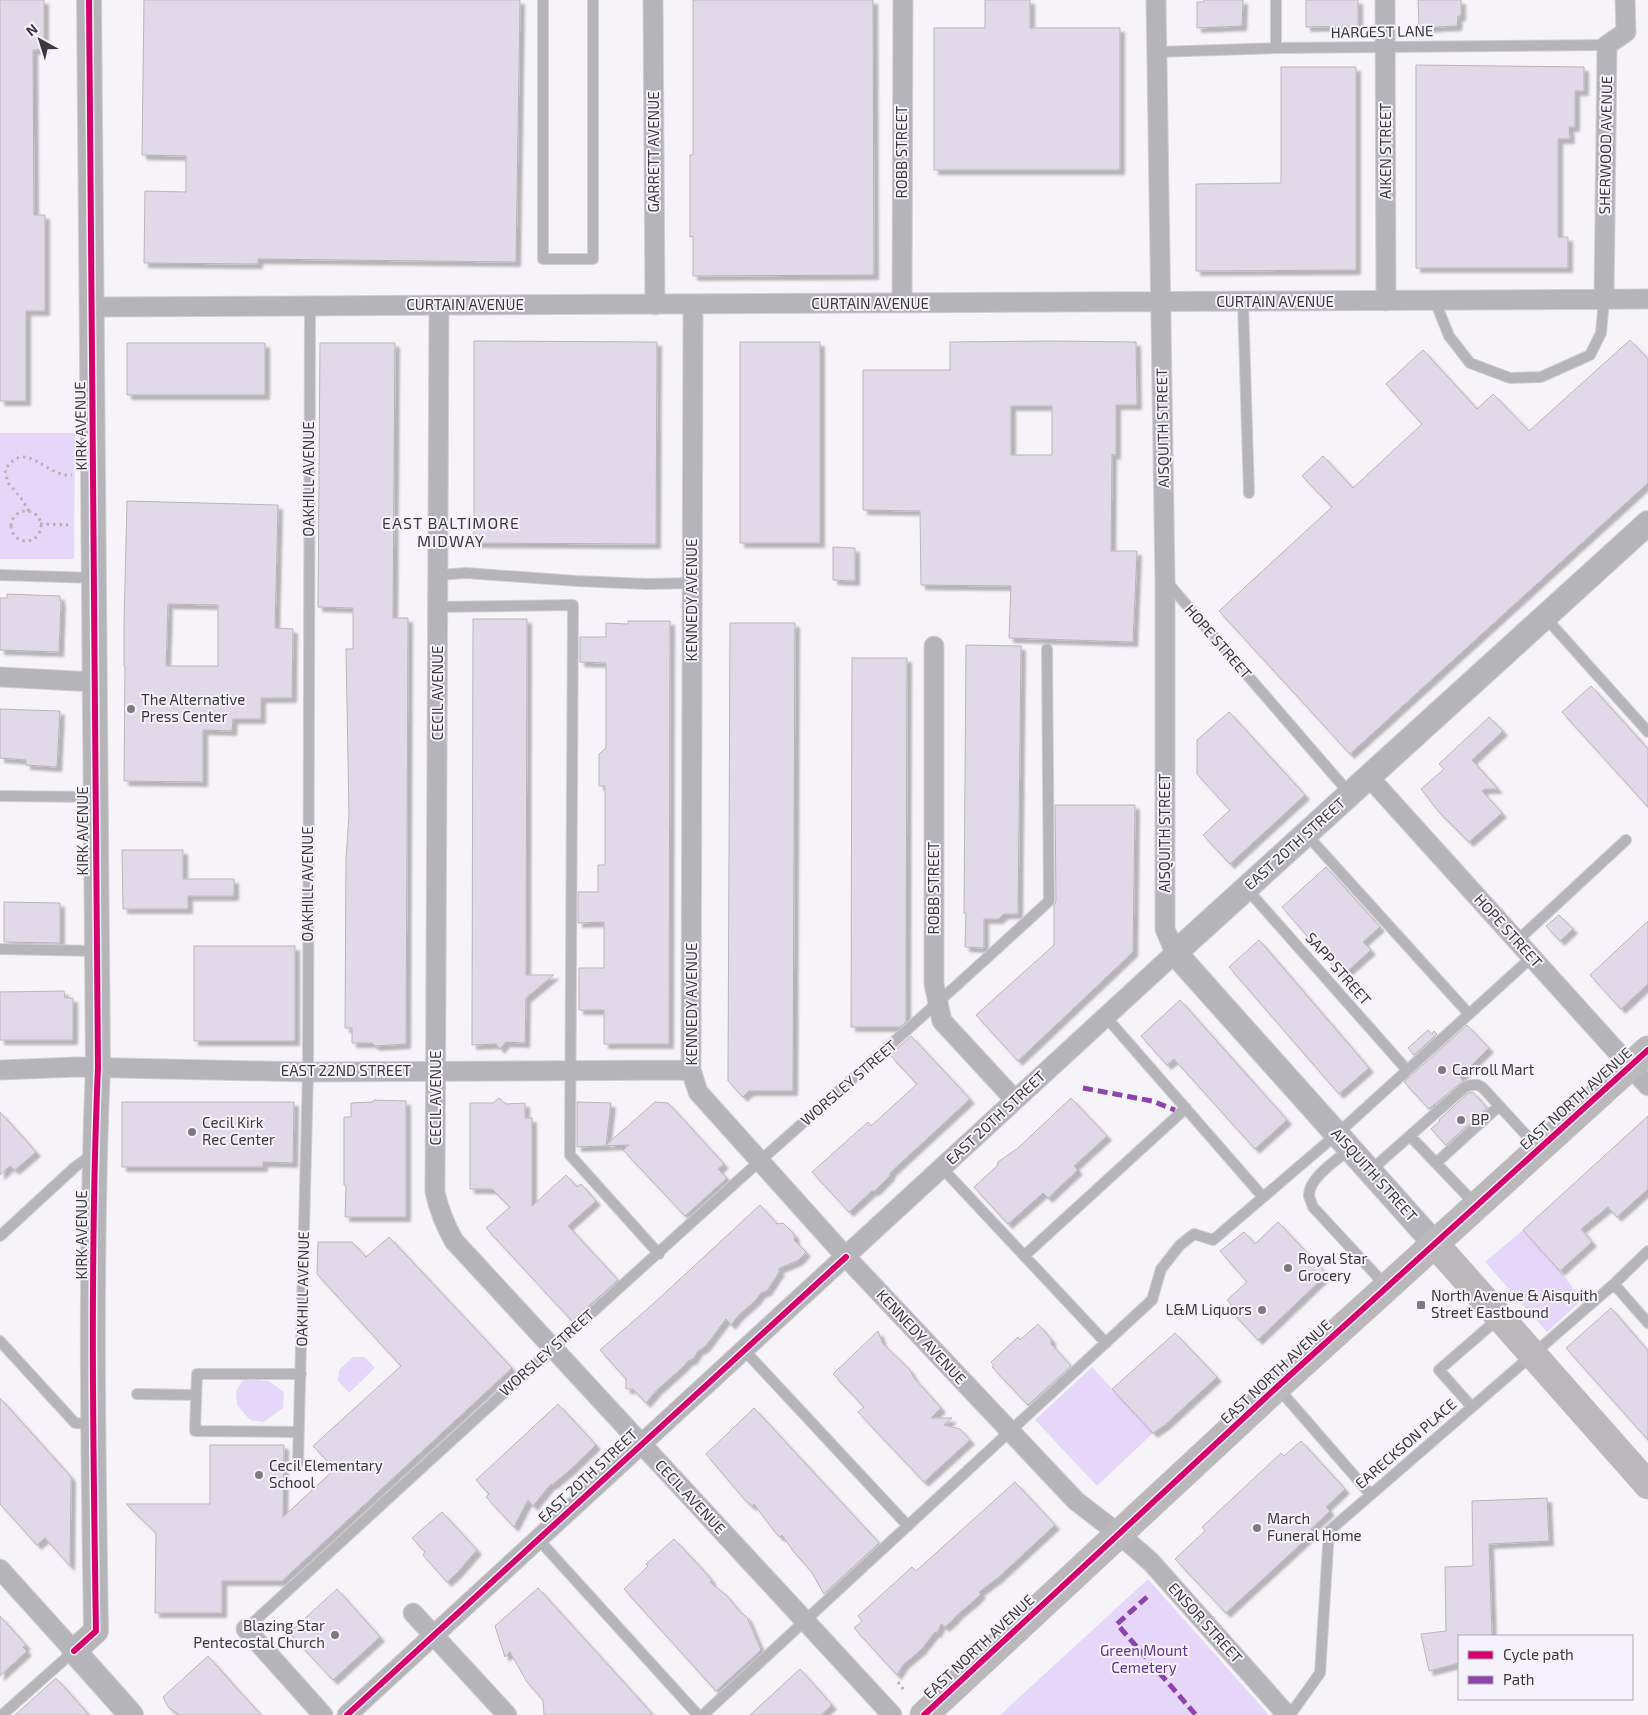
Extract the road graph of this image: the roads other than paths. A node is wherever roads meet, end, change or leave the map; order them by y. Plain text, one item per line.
1 (90, 0) edge
2 (543, 0) edge
3 (593, 0) edge
4 (653, 0) edge
5 (903, 0) edge
6 (1156, 0) edge
7 (1276, 0) edge
8 (1385, 0) edge
9 (1625, 0) edge
10 (1607, 45) junction
11 (1386, 47) junction
12 (1276, 48) junction
13 (1157, 52) junction
14 (1648, 299) edge
15 (1604, 300) junction
16 (1386, 301) junction
17 (1435, 301) junction
18 (1162, 302) junction
19 (1243, 302) junction
20 (693, 304) junction
21 (902, 304) junction
22 (439, 305) junction
23 (655, 305) junction
24 (310, 306) junction
25 (92, 307) junction
26 (1248, 493) dead end
27 (1648, 523) edge
28 (0, 574) edge
29 (438, 575) junction
30 (95, 578) junction
31 (1165, 580) junction
32 (692, 582) junction
33 (438, 607) junction
34 (1544, 617) junction
35 (934, 646) dead end
36 (1047, 649) dead end
37 (0, 677) edge
38 (94, 682) junction
39 (1648, 732) edge
40 (1369, 777) junction
41 (1350, 794) junction
42 (0, 796) edge
43 (95, 797) junction
44 (1306, 834) junction
45 (1626, 840) dead end
46 (1246, 888) junction
47 (1517, 941) junction
48 (0, 949) edge
49 (96, 951) junction
50 (1175, 952) junction
51 (1532, 957) junction
52 (938, 1004) junction
53 (1469, 1014) junction
54 (1106, 1017) junction
55 (1639, 1058) edge
56 (98, 1067) junction
57 (0, 1070) edge
58 (691, 1070) junction
59 (1407, 1070) junction
60 (570, 1071) junction
61 (308, 1072) junction
62 (436, 1072) junction
63 (1648, 1086) edge
64 (1016, 1100) junction
65 (1499, 1106) junction
66 (1186, 1108) junction
67 (1410, 1136) junction
68 (1344, 1141) junction
69 (1539, 1149) junction
70 (95, 1152) junction
71 (760, 1161) junction
72 (1436, 1163) junction
73 (942, 1168) junction
74 (1370, 1171) junction
75 (1264, 1197) junction
76 (1477, 1205) junction
77 (0, 1236) edge
78 (1435, 1244) junction
79 (1648, 1251) edge
80 (659, 1254) junction
81 (1024, 1256) junction
82 (846, 1257) junction
83 (1614, 1284) junction
84 (1387, 1288) junction
85 (1500, 1318) junction
86 (1648, 1323) edge
87 (0, 1341) edge
88 (1106, 1343) junction
89 (553, 1348) junction
90 (744, 1350) junction
91 (1533, 1355) junction
92 (301, 1374) junction
93 (1278, 1387) junction
94 (137, 1394) dead end
95 (196, 1396) junction
96 (1472, 1407) junction
97 (93, 1424) junction
98 (1010, 1431) junction
99 (299, 1432) junction
100 (642, 1444) junction
101 (298, 1462) dead end
102 (1648, 1485) edge
103 (1371, 1494) junction
104 (908, 1526) junction
105 (1119, 1534) junction
106 (538, 1539) junction
107 (0, 1569) edge
108 (413, 1613) dead end
109 (805, 1621) junction
110 (246, 1629) joint
111 (434, 1636) junction
112 (74, 1651) junction
113 (2, 1715) edge
114 (131, 1715) edge
115 (323, 1715) edge
116 (347, 1715) edge
117 (507, 1715) edge
118 (698, 1715) edge
119 (703, 1715) edge
120 (892, 1715) edge
121 (924, 1715) edge
122 (1289, 1715) edge

1 - 25 street, KIRK AVENUE
2 - 3 lane
4 - 23 street, GARRETT AVENUE
5 - 21 street, ROBB STREET
6 - 13 street, AISQUITH STREET
7 - 12 lane
8 - 11 street, AIKEN STREET
9 - 10 street
10 - 11 lane, HARGEST LANE
10 - 15 street, SHERWOOD AVENUE
11 - 12 lane, HARGEST LANE
11 - 16 street, AIKEN STREET
12 - 13 lane, HARGEST LANE
13 - 18 street, AISQUITH STREET
14 - 15 street, CURTAIN AVENUE
15 - 17 street, CURTAIN AVENUE
15 - 17 lane
16 - 17 street, CURTAIN AVENUE
16 - 19 street, CURTAIN AVENUE
18 - 19 street, CURTAIN AVENUE
18 - 21 street, CURTAIN AVENUE
18 - 31 street, AISQUITH STREET
19 - 26 lane
20 - 21 street, CURTAIN AVENUE
20 - 23 street, CURTAIN AVENUE
20 - 32 street, KENNEDY AVENUE
22 - 23 street, CURTAIN AVENUE
22 - 24 street, CURTAIN AVENUE
22 - 29 street, CECIL AVENUE
24 - 25 street, CURTAIN AVENUE
24 - 61 lane, OAKHILL AVENUE
25 - 30 street, KIRK AVENUE
27 - 34 street, EAST 20TH STREET
28 - 30 lane
29 - 32 lane
29 - 33 street, CECIL AVENUE
30 - 38 street, KIRK AVENUE
31 - 41 lane, HOPE STREET
31 - 50 street, AISQUITH STREET
32 - 58 street, KENNEDY AVENUE
33 - 60 lane
33 - 62 street, CECIL AVENUE
34 - 39 lane
34 - 40 street, EAST 20TH STREET
35 - 52 street, ROBB STREET
36 - 52 lane, WORSLEY STREET
37 - 38 street
38 - 43 street, KIRK AVENUE
40 - 41 street, EAST 20TH STREET
40 - 47 street, HOPE STREET
41 - 44 street, EAST 20TH STREET
42 - 43 lane
43 - 49 street, KIRK AVENUE
44 - 46 street, EAST 20TH STREET
44 - 53 lane
45 - 47 lane
46 - 50 street, EAST 20TH STREET
46 - 59 lane, SAPP STREET
47 - 51 street, HOPE STREET
48 - 49 lane
49 - 56 street, KIRK AVENUE
50 - 54 street, EAST 20TH STREET
50 - 68 street, AISQUITH STREET
51 - 53 lane
51 - 55 street, HOPE STREET
52 - 64 street, ROBB STREET
52 - 71 lane, WORSLEY STREET
53 - 59 lane
54 - 64 street, EAST 20TH STREET
54 - 66 lane
55 - 63 street, HOPE STREET
55 - 69 main road, EAST NORTH AVENUE
56 - 57 street, EAST 22ND STREET
56 - 61 street, EAST 22ND STREET
56 - 70 street, KIRK AVENUE
58 - 60 street, EAST 22ND STREET
58 - 71 street, KENNEDY AVENUE
59 - 68 lane
60 - 62 street, EAST 22ND STREET
60 - 80 lane
61 - 62 street, EAST 22ND STREET
61 - 92 lane, OAKHILL AVENUE
62 - 89 street, CECIL AVENUE
64 - 73 street, EAST 20TH STREET
65 - 67 lane
65 - 69 lane
65 - 72 lane
66 - 75 lane
66 - 81 lane
67 - 72 lane
67 - 74 lane
68 - 74 street, AISQUITH STREET
68 - 75 lane
68 - 84 lane
69 - 76 main road, EAST NORTH AVENUE
70 - 77 lane
70 - 97 street, KIRK AVENUE
71 - 80 lane, WORSLEY STREET
71 - 82 street, KENNEDY AVENUE
72 - 76 lane
73 - 81 lane
73 - 82 street, EAST 20TH STREET
74 - 78 street, AISQUITH STREET
75 - 88 lane
76 - 78 main road, EAST NORTH AVENUE
78 - 84 main road, EAST NORTH AVENUE
78 - 85 main road, AISQUITH STREET
79 - 83 lane, EARECKSON PLACE
80 - 89 lane, WORSLEY STREET
81 - 88 lane
82 - 90 street, EAST 20TH STREET
82 - 98 street, KENNEDY AVENUE
83 - 86 lane
83 - 91 lane, EARECKSON PLACE
84 - 93 main road, EAST NORTH AVENUE
85 - 91 main road, AISQUITH STREET
85 - 96 lane
87 - 97 lane
88 - 98 lane
89 - 100 street, CECIL AVENUE
89 - 110 lane, WORSLEY STREET
90 - 100 street, EAST 20TH STREET
90 - 104 lane
91 - 96 lane, EARECKSON PLACE
91 - 102 main road, AISQUITH STREET
92 - 95 lane
92 - 99 lane, OAKHILL AVENUE
93 - 103 lane
93 - 105 main road, EAST NORTH AVENUE
94 - 95 lane
95 - 99 lane
96 - 103 lane, EARECKSON PLACE
97 - 112 street, KIRK AVENUE
98 - 104 lane
98 - 105 street, KENNEDY AVENUE
99 - 101 lane, OAKHILL AVENUE
100 - 106 street, EAST 20TH STREET
100 - 109 street, CECIL AVENUE
103 - 122 lane, EARECKSON PLACE
104 - 109 lane
105 - 121 main road, EAST NORTH AVENUE
105 - 122 street, ENSOR STREET
106 - 111 street, EAST 20TH STREET
106 - 118 lane
107 - 112 street
108 - 111 street
109 - 119 lane
109 - 120 street, CECIL AVENUE
110 - 115 street, WORSLEY STREET
111 - 116 street, EAST 20TH STREET
111 - 117 street
112 - 113 lane
112 - 114 street

